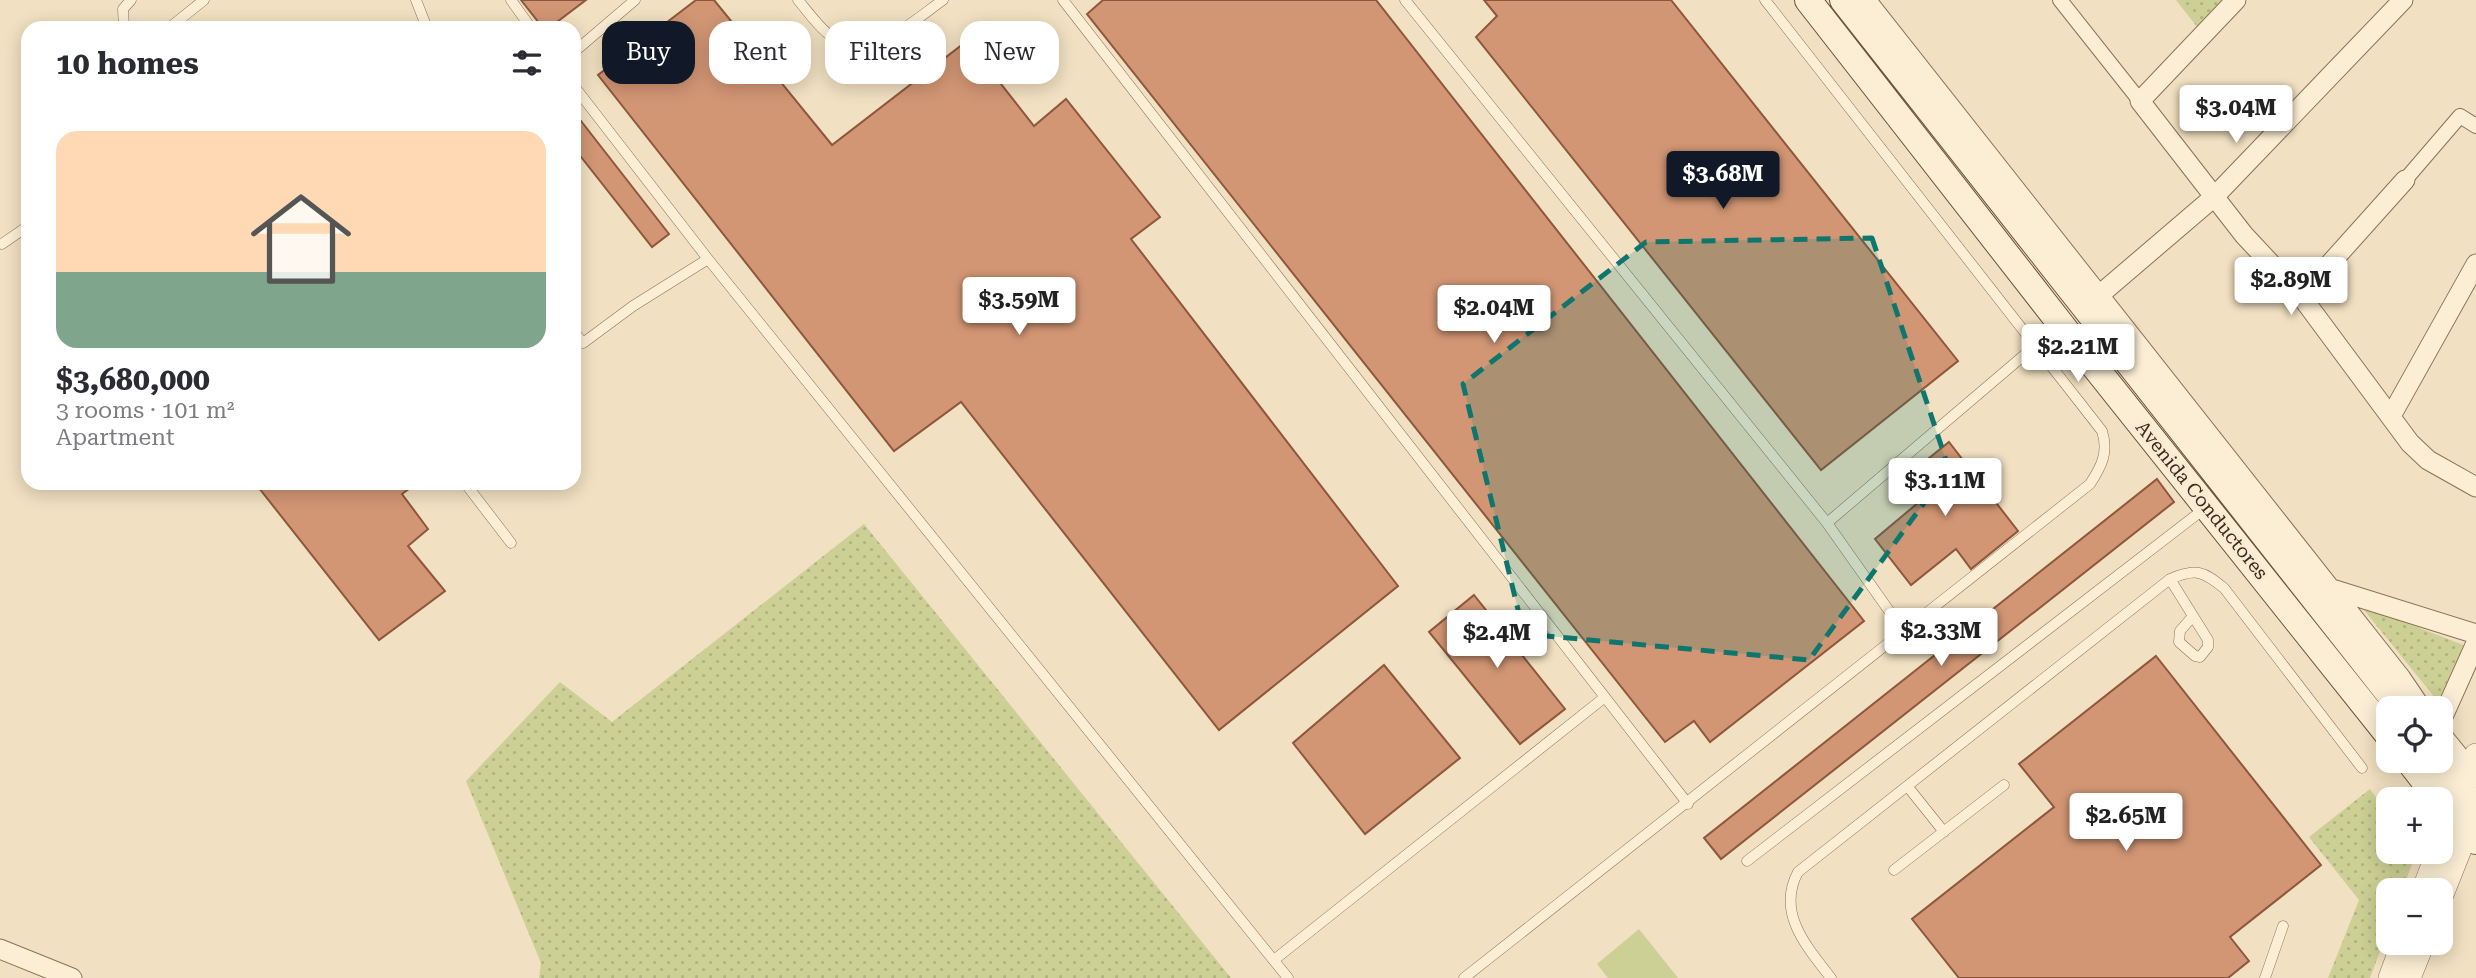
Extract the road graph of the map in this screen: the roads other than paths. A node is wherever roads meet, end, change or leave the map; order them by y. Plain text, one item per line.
1 (131, 0) edge
2 (205, 0) edge
3 (416, 0) edge
4 (511, 0) edge
5 (635, 0) edge
6 (797, 0) edge
7 (943, 0) edge
8 (1063, 0) edge
9 (1405, 0) edge
10 (1765, 0) edge
11 (1808, 0) edge
12 (1843, 0) edge
13 (1866, 0) edge
14 (2060, 0) edge
15 (2236, 0) edge
16 (2403, 0) edge
17 (124, 21) edge
18 (178, 21) edge
19 (424, 21) edge
20 (526, 21) edge
21 (581, 46) edge
22 (581, 95) edge
23 (2140, 101) junction
24 (2476, 126) edge
25 (2404, 180) joint
26 (2214, 197) junction
27 (21, 231) edge
28 (2, 244) dead end
29 (709, 260) junction
30 (2476, 264) edge
31 (2301, 296) junction
32 (2092, 302) junction
33 (581, 341) edge
34 (583, 343) joint
35 (2036, 345) junction
36 (2391, 416) junction
37 (2476, 487) edge
38 (470, 490) edge
39 (2207, 506) junction
40 (1827, 523) junction
41 (511, 543) dead end
42 (2170, 579) junction
43 (2329, 588) junction
44 (2193, 616) dead end
45 (1904, 632) junction
46 (2476, 634) edge
47 (2476, 643) edge
48 (2391, 696) edge
49 (2413, 696) edge
50 (2452, 696) edge
51 (1605, 697) junction
52 (2376, 720) edge
53 (2362, 768) dead end
54 (2453, 769) edge
55 (2425, 773) edge
56 (2448, 773) edge
57 (2004, 785) dead end
58 (1908, 787) junction
59 (1688, 803) junction
60 (2465, 804) edge
61 (2453, 824) edge
62 (1944, 832) junction
63 (1747, 860) dead end
64 (1894, 870) dead end
65 (2446, 878) edge
66 (2283, 926) dead end
67 (0, 949) edge
68 (2398, 955) edge
69 (2418, 955) edge
70 (1274, 960) junction
71 (72, 978) edge
72 (1288, 978) edge
73 (1464, 978) edge
74 (1831, 978) edge
75 (2265, 978) edge
76 (2389, 978) edge
77 (2409, 978) edge

1 - 17 lane
2 - 18 lane
3 - 19 lane
4 - 20 lane
5 - 21 lane
6 - 7 lane
8 - 51 lane
9 - 40 lane
10 - 35 lane
11 - 39 main road, Avenida Conductores
12 - 32 main road, Avenida Conductores
13 - 32 street
14 - 23 street
15 - 23 street
16 - 26 street
22 - 29 lane
23 - 26 street
24 - 25 street
25 - 31 street
26 - 31 street
26 - 32 street
27 - 28 lane
29 - 34 lane
29 - 70 lane
30 - 36 street
31 - 36 street
32 - 43 street
32 - 48 main road, Avenida Conductores
33 - 34 lane
35 - 40 lane
35 - 45 lane
36 - 37 street
38 - 41 lane
39 - 52 main road, Avenida Conductores
39 - 63 lane
40 - 45 lane
42 - 44 lane
42 - 53 lane
42 - 58 lane
43 - 46 street
43 - 49 street
45 - 59 lane
47 - 50 street
51 - 59 lane
51 - 70 lane
54 - 60 street
55 - 60 main road
56 - 60 main road
57 - 62 lane
58 - 62 lane
58 - 74 lane
59 - 73 lane
60 - 61 street
60 - 65 street
62 - 64 lane
66 - 75 lane
67 - 71 street
68 - 76 street
69 - 77 street
70 - 72 lane

